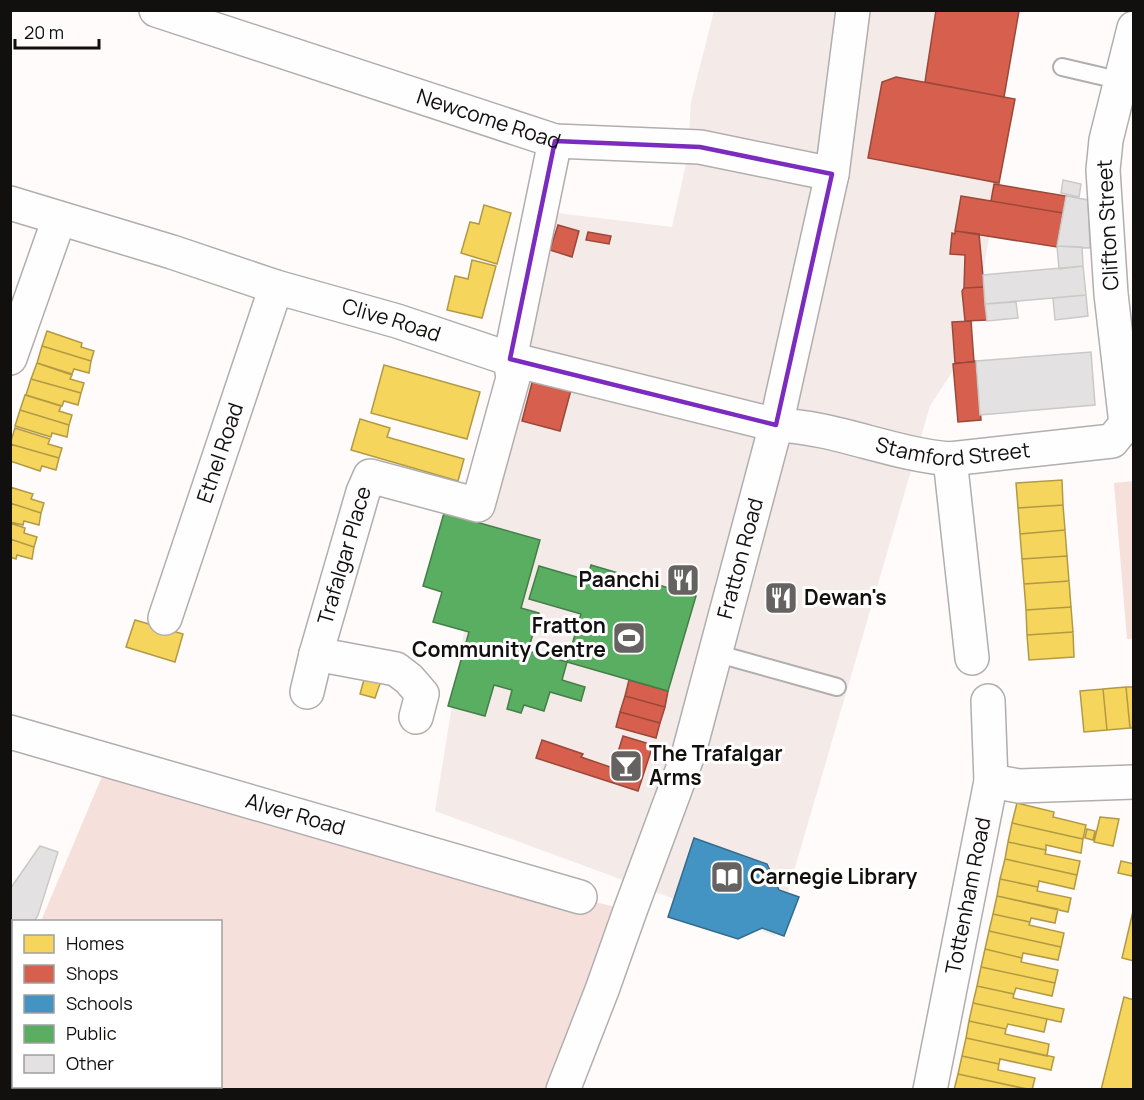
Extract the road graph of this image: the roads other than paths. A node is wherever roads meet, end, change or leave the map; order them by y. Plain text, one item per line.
1 (156, 10) edge
2 (853, 10) edge
3 (1134, 28) edge
4 (1062, 67) dead end
5 (1126, 75) edge
6 (555, 141) junction
7 (832, 174) junction
8 (10, 203) edge
9 (59, 219) junction
10 (276, 287) junction
11 (10, 358) edge
12 (510, 359) junction
13 (1126, 424) joint
14 (776, 425) junction
15 (950, 459) junction
16 (165, 618) dead end
17 (715, 653) junction
18 (316, 654) junction
19 (972, 658) dead end
20 (837, 687) dead end
21 (307, 692) dead end
22 (988, 701) dead end
23 (416, 717) dead end
24 (13, 737) edge
25 (991, 781) junction
26 (1134, 782) edge
27 (580, 897) dead end
28 (563, 1089) edge
29 (930, 1089) edge

1 - 6 street, Newcome Road
2 - 7 street, Fratton Road
3 - 5 street, Clifton Street
4 - 5 lane
5 - 13 street, Clifton Street
6 - 7 street, Newcome Road
6 - 12 street, Trafalgar Place
7 - 14 street, Fratton Road
8 - 9 street, Clive Road
9 - 10 street, Clive Road
9 - 11 street
10 - 12 street, Clive Road
10 - 16 street, Ethel Road
12 - 14 street, Clive Road
12 - 18 street, Trafalgar Place
13 - 15 street, Stamford Street
14 - 15 street, Stamford Street
14 - 17 street, Fratton Road
15 - 19 street
17 - 20 lane
17 - 28 street, Fratton Road
18 - 21 street
18 - 23 street, Trafalgar Place
22 - 25 street, Tottenham Road
24 - 27 street, Alver Road
25 - 26 street
25 - 29 street, Tottenham Road

